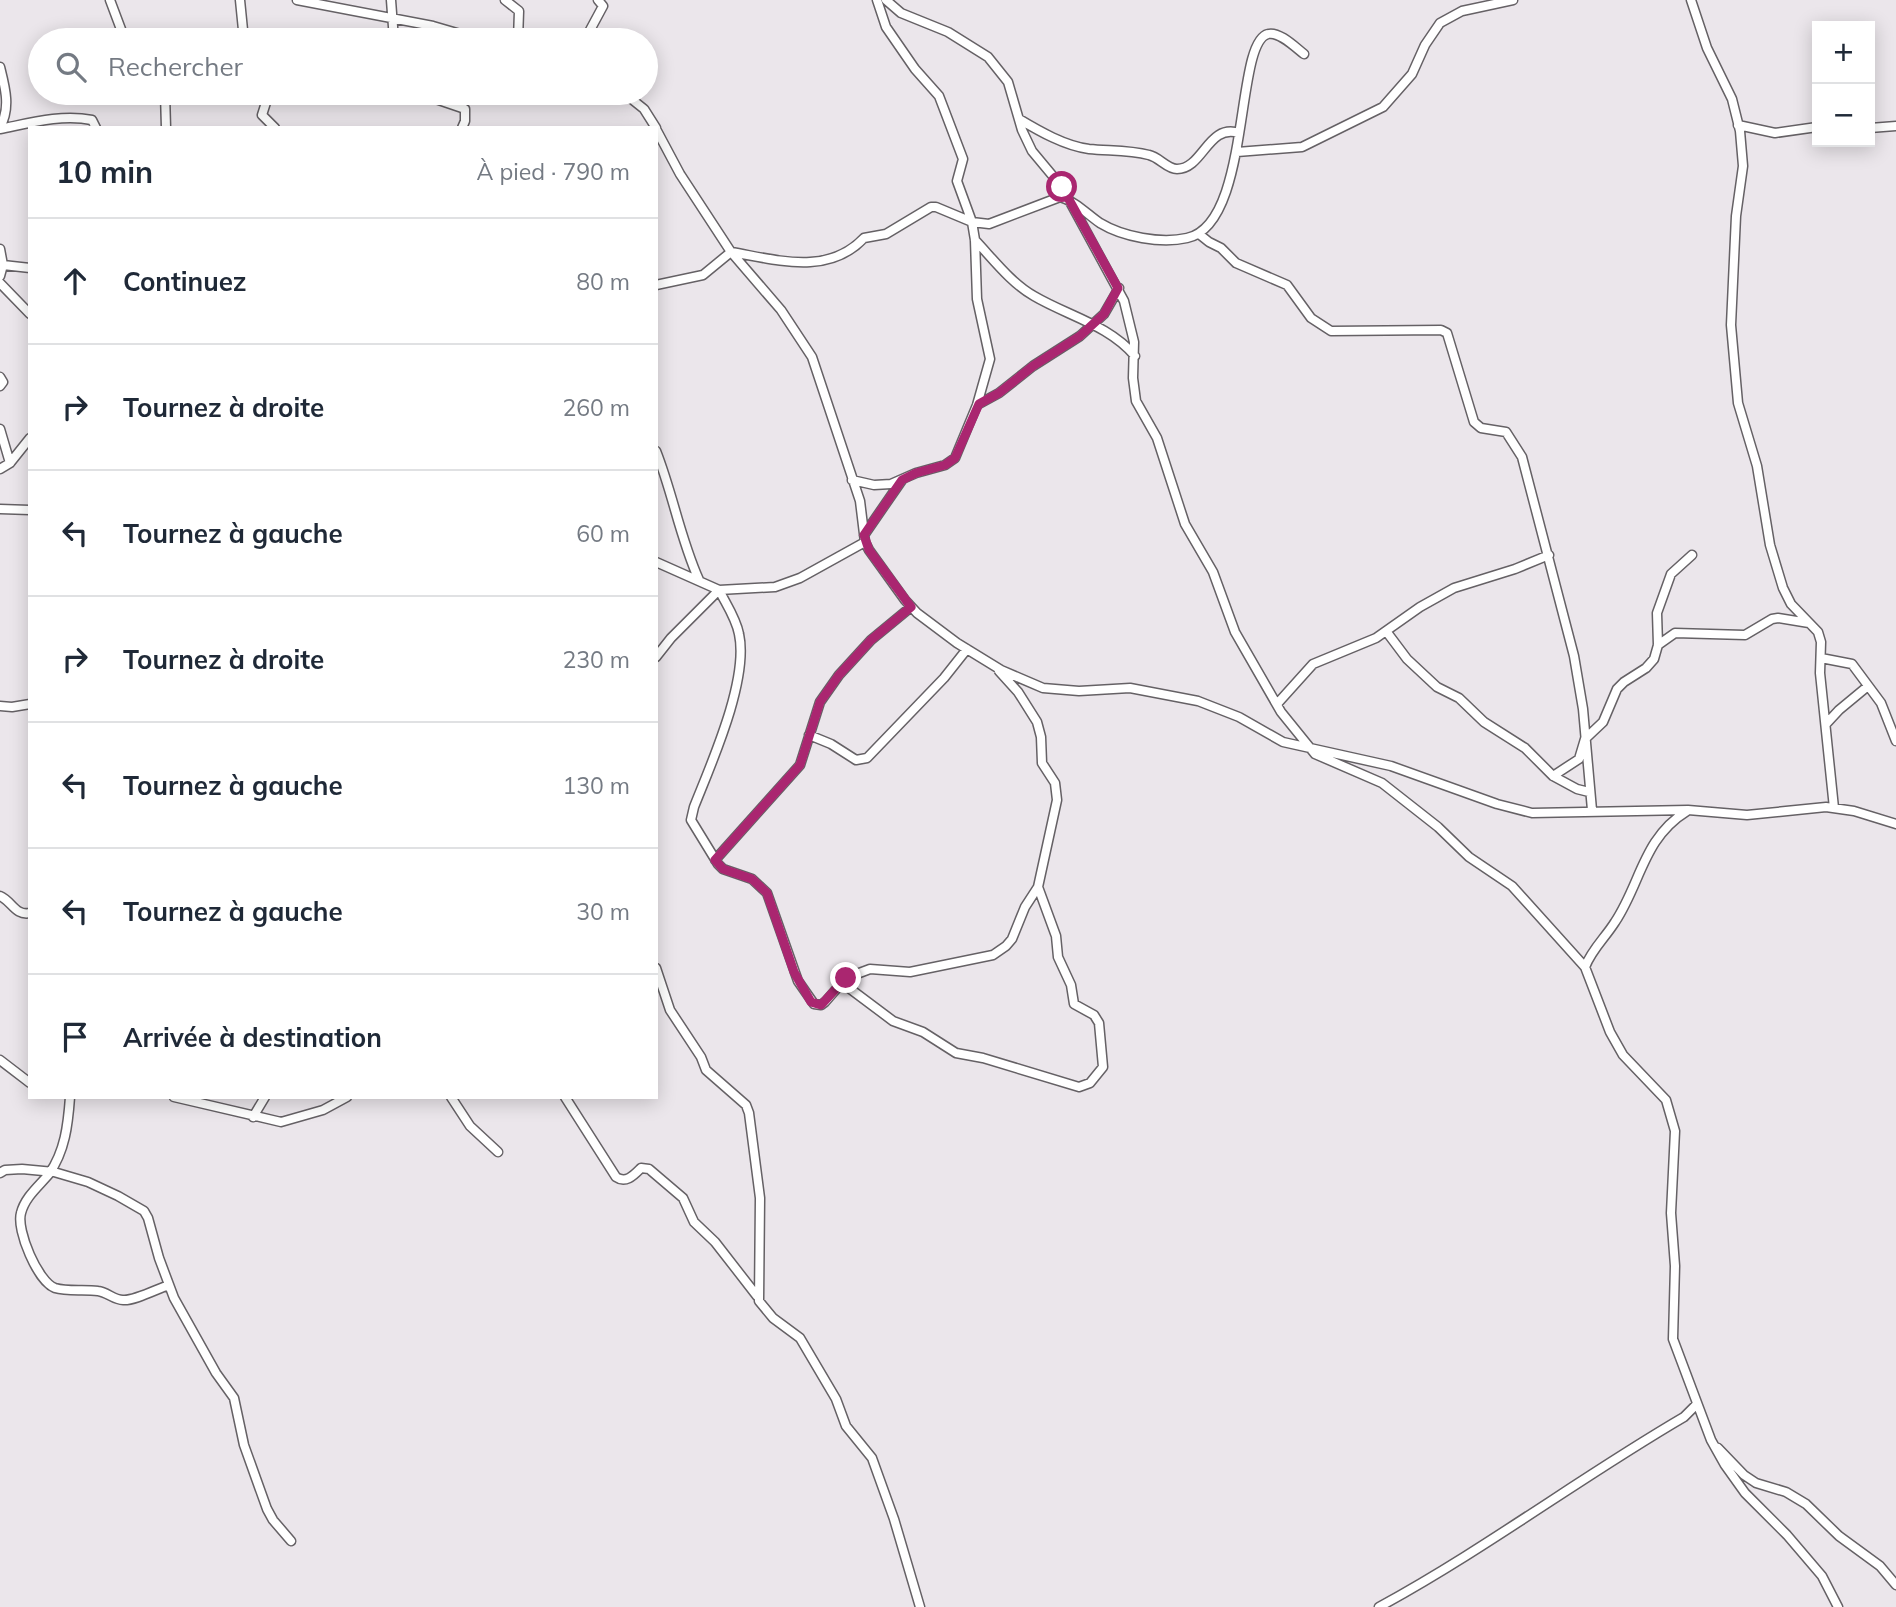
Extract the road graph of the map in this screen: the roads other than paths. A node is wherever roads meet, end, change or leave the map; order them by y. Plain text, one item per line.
1 (110, 0) edge
2 (240, 0) edge
3 (297, 0) edge
4 (391, 0) edge
5 (505, 0) edge
6 (877, 0) edge
7 (886, 0) edge
8 (1513, 0) edge
9 (1690, 0) edge
10 (603, 2) edge
11 (393, 19) junction
12 (120, 28) edge
13 (243, 28) edge
14 (393, 28) edge
15 (442, 28) edge
16 (518, 28) edge
17 (591, 28) edge
18 (1304, 54) dead end
19 (0, 67) edge
20 (165, 105) edge
21 (265, 105) edge
22 (453, 105) edge
23 (639, 105) edge
24 (1019, 119) junction
25 (1738, 125) junction
26 (95, 126) edge
27 (166, 126) edge
28 (273, 126) edge
29 (463, 126) edge
30 (655, 126) edge
31 (1896, 126) edge
32 (0, 128) edge
33 (1812, 128) edge
34 (1875, 128) edge
35 (658, 132) edge
36 (1239, 133) junction
37 (1237, 152) junction
38 (1070, 201) junction
39 (972, 222) junction
40 (1199, 234) junction
41 (975, 240) junction
42 (0, 249) edge
43 (732, 253) junction
44 (2, 265) junction
45 (28, 268) edge
46 (0, 276) edge
47 (0, 283) edge
48 (658, 285) edge
49 (1118, 288) junction
50 (28, 312) edge
51 (1093, 325) junction
52 (1135, 356) junction
53 (0, 377) edge
54 (0, 386) edge
55 (977, 405) junction
56 (0, 429) edge
57 (28, 440) edge
58 (658, 456) edge
59 (10, 463) junction
60 (0, 469) edge
61 (852, 480) junction
62 (902, 480) junction
63 (0, 509) edge
64 (28, 510) edge
65 (865, 538) junction
66 (1549, 555) junction
67 (1692, 555) dead end
68 (658, 563) edge
69 (699, 580) junction
70 (719, 590) junction
71 (911, 607) junction
72 (1812, 623) junction
73 (1386, 631) junction
74 (1658, 645) junction
75 (967, 649) junction
76 (658, 654) edge
77 (1821, 658) junction
78 (997, 667) junction
79 (1868, 686) junction
80 (28, 704) edge
81 (1277, 704) junction
82 (0, 706) edge
83 (1826, 724) junction
84 (809, 735) junction
85 (1585, 739) junction
86 (1896, 741) edge
87 (1310, 749) junction
88 (1553, 776) junction
89 (1589, 792) junction
90 (1834, 808) junction
91 (1592, 810) junction
92 (1688, 810) junction
93 (1896, 824) edge
94 (715, 860) junction
95 (1038, 887) junction
96 (0, 896) edge
97 (28, 913) edge
98 (1585, 967) junction
99 (658, 974) edge
100 (841, 982) junction
101 (0, 1060) edge
102 (28, 1081) edge
103 (70, 1099) edge
104 (182, 1099) edge
105 (264, 1099) edge
106 (343, 1099) edge
107 (452, 1099) edge
108 (566, 1099) edge
109 (253, 1117) junction
110 (498, 1152) dead end
111 (50, 1172) junction
112 (0, 1173) edge
113 (169, 1285) junction
114 (757, 1296) junction
115 (1697, 1404) junction
116 (1711, 1440) junction
117 (291, 1541) dead end
118 (1896, 1584) edge
119 (920, 1607) edge
120 (1379, 1607) edge
121 (1838, 1607) edge

1 - 12 street
2 - 13 street
3 - 11 street
4 - 11 street
5 - 16 street
6 - 39 street
7 - 24 street
8 - 37 street
9 - 25 street
10 - 17 street
11 - 14 street
11 - 15 street
18 - 36 street
19 - 32 street
20 - 27 street
21 - 28 street
22 - 29 street
23 - 30 street
24 - 36 street
24 - 38 street
25 - 33 street
25 - 72 street
26 - 32 street
31 - 34 street
35 - 43 street
36 - 37 street
37 - 40 street
38 - 39 street
38 - 40 street
38 - 49 street
39 - 41 street
39 - 43 street
40 - 66 street
41 - 51 street
41 - 55 street
42 - 44 street
43 - 48 street
43 - 61 street
44 - 45 street
44 - 46 street
47 - 50 street
49 - 51 street
49 - 52 street
51 - 52 street
51 - 55 street
52 - 81 street
53 - 54 street
55 - 62 street
56 - 59 street
57 - 59 street
58 - 69 street
59 - 60 street
61 - 62 street
61 - 65 street
62 - 65 street
63 - 64 street
65 - 70 street
65 - 71 street
66 - 73 street
66 - 85 street
67 - 74 street
68 - 69 street
69 - 70 street
70 - 76 street
70 - 94 street
71 - 75 street
71 - 84 street
72 - 74 street
72 - 77 street
73 - 81 street
73 - 88 street
74 - 85 street
75 - 78 street
75 - 84 street
77 - 79 street
77 - 83 street
78 - 87 street
78 - 95 street
79 - 83 street
79 - 86 street
80 - 82 street
81 - 87 street
83 - 90 street
84 - 94 street
85 - 88 street
85 - 89 street
87 - 91 street
87 - 98 street
88 - 89 street
89 - 91 street
90 - 92 street
90 - 93 street
91 - 92 street
92 - 98 street
94 - 100 street
95 - 100 street
95 - 100 street
96 - 97 street
98 - 115 street
99 - 114 street
101 - 102 street
103 - 111 street
104 - 109 street
105 - 109 street
106 - 109 street
107 - 110 street
108 - 114 street
111 - 112 street
111 - 113 street
111 - 113 street
113 - 117 street
114 - 119 street
115 - 116 street
115 - 120 street
116 - 118 street
116 - 121 street

